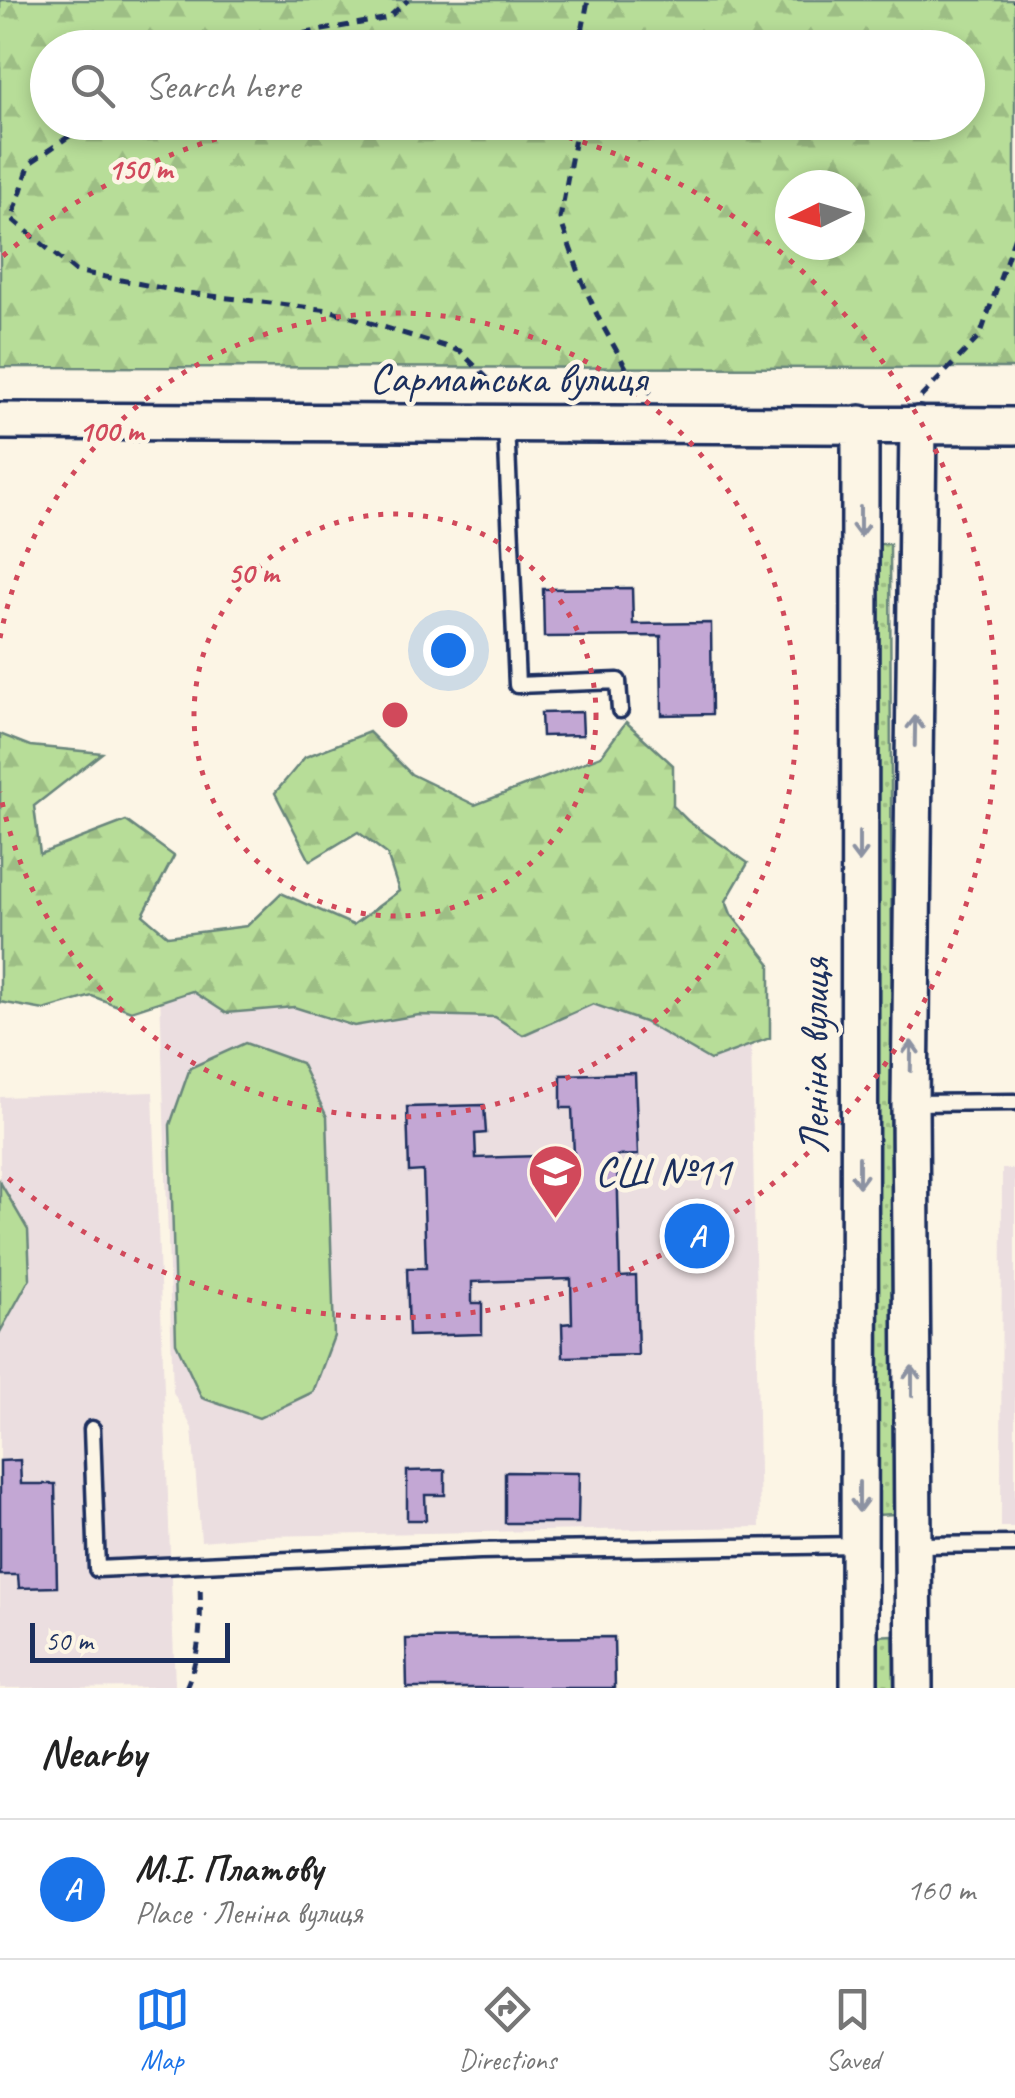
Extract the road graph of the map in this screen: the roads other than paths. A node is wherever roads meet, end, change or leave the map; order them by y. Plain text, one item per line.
1 (0, 421) edge
2 (518, 422) junction
3 (860, 424) junction
4 (907, 425) junction
5 (1015, 426) edge
6 (620, 710) dead end
7 (1015, 1102) edge
8 (910, 1103) junction
9 (92, 1428) dead end
10 (1015, 1544) edge
11 (859, 1545) junction
12 (913, 1545) junction
13 (860, 1688) edge
14 (914, 1688) edge

1 - 2 street, Сарматська вулиця
2 - 3 street, Сарматська вулиця
2 - 6 lane
3 - 4 street, Сарматська вулиця
3 -> 11 street, Леніна вулиця
4 - 5 street, Сарматська вулиця
8 -> 4 street
7 - 8 lane
12 -> 8 street
9 - 11 lane
10 - 12 lane
11 - 12 street
11 - 13 street, Леніна вулиця
12 - 14 street

